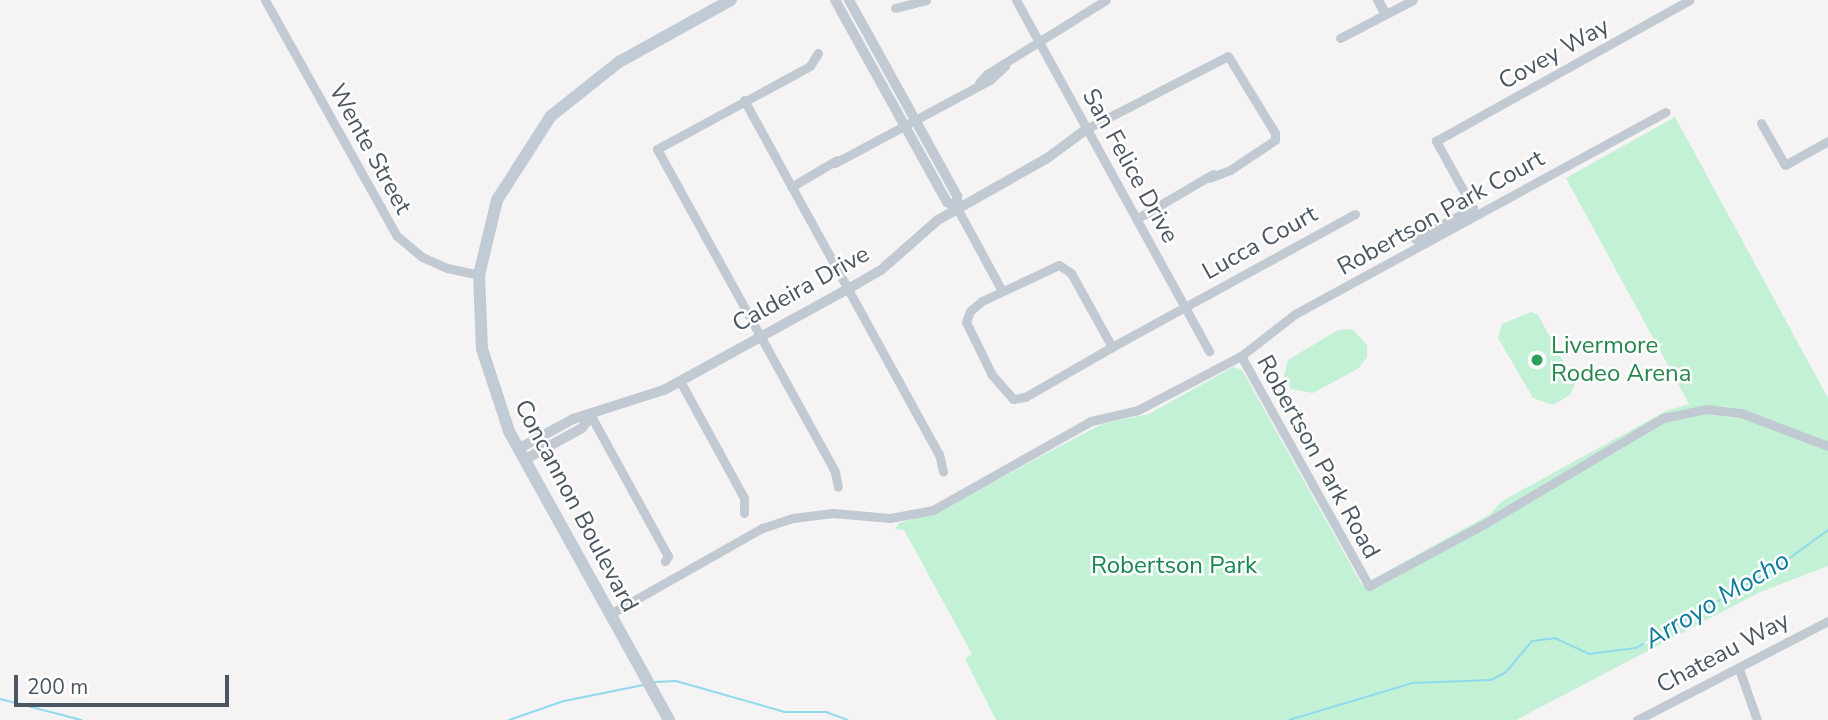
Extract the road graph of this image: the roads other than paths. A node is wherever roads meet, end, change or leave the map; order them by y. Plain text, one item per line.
1 (265, 0) edge
2 (732, 0) edge
3 (835, 0) edge
4 (849, 0) edge
5 (926, 0) edge
6 (1016, 0) edge
7 (1106, 0) edge
8 (1378, 0) edge
9 (1413, 0) edge
10 (1689, 0) edge
11 (895, 8) dead end
12 (1385, 13) junction
13 (1340, 38) dead end
14 (1040, 44) junction
15 (818, 54) dead end
16 (744, 100) junction
17 (1665, 111) dead end
18 (909, 122) junction
19 (1761, 123) dead end
20 (1088, 128) junction
21 (1828, 141) edge
22 (791, 187) junction
23 (957, 208) junction
24 (1354, 214) dead end
25 (1138, 218) junction
26 (1415, 239) dead end
27 (479, 275) junction
28 (848, 289) junction
29 (1002, 291) junction
30 (1185, 307) junction
31 (761, 336) junction
32 (1112, 347) junction
33 (1209, 351) dead end
34 (1241, 356) junction
35 (680, 381) junction
36 (591, 416) junction
37 (1828, 446) edge
38 (521, 454) junction
39 (943, 472) dead end
40 (838, 488) dead end
41 (744, 513) dead end
42 (665, 561) dead end
43 (610, 614) junction
44 (1828, 621) edge
45 (1739, 669) junction
46 (669, 720) edge
47 (1637, 720) edge
48 (1758, 720) edge

1 - 27 street, Wente Street
2 - 27 main road, Concannon Boulevard
3 - 18 street
4 - 18 street
5 - 11 street
6 - 14 street, San Felice Drive
7 - 14 street
8 - 12 street
9 - 12 street
10 - 26 street, Covey Way
12 - 13 street
14 - 18 street
14 - 20 street, San Felice Drive
15 - 16 street
16 - 22 street
16 - 31 street
17 - 34 street, Robertson Park Court
18 - 22 street
18 - 23 street
19 - 21 street
20 - 23 street, Caldeira Drive
20 - 25 street, San Felice Drive
20 - 25 street
22 - 28 street
23 - 28 street, Caldeira Drive
23 - 29 street
24 - 30 street, Lucca Court
25 - 30 street, San Felice Drive
27 - 38 main road, Concannon Boulevard
28 - 31 street, Caldeira Drive
28 - 39 street
29 - 32 street
29 - 32 street, Lucca Court
30 - 32 street, Lucca Court
30 - 33 street, San Felice Drive
31 - 35 street, Caldeira Drive
31 - 40 street
34 - 37 street, Robertson Park Road
34 - 43 street, Robertson Park Road
35 - 36 street, Caldeira Drive
35 - 41 street
36 - 38 street, Caldeira Drive
36 - 42 street
38 - 43 main road, Concannon Boulevard
43 - 46 main road, Concannon Boulevard
44 - 45 street, Chateau Way
45 - 47 street, Chateau Way
45 - 48 street

